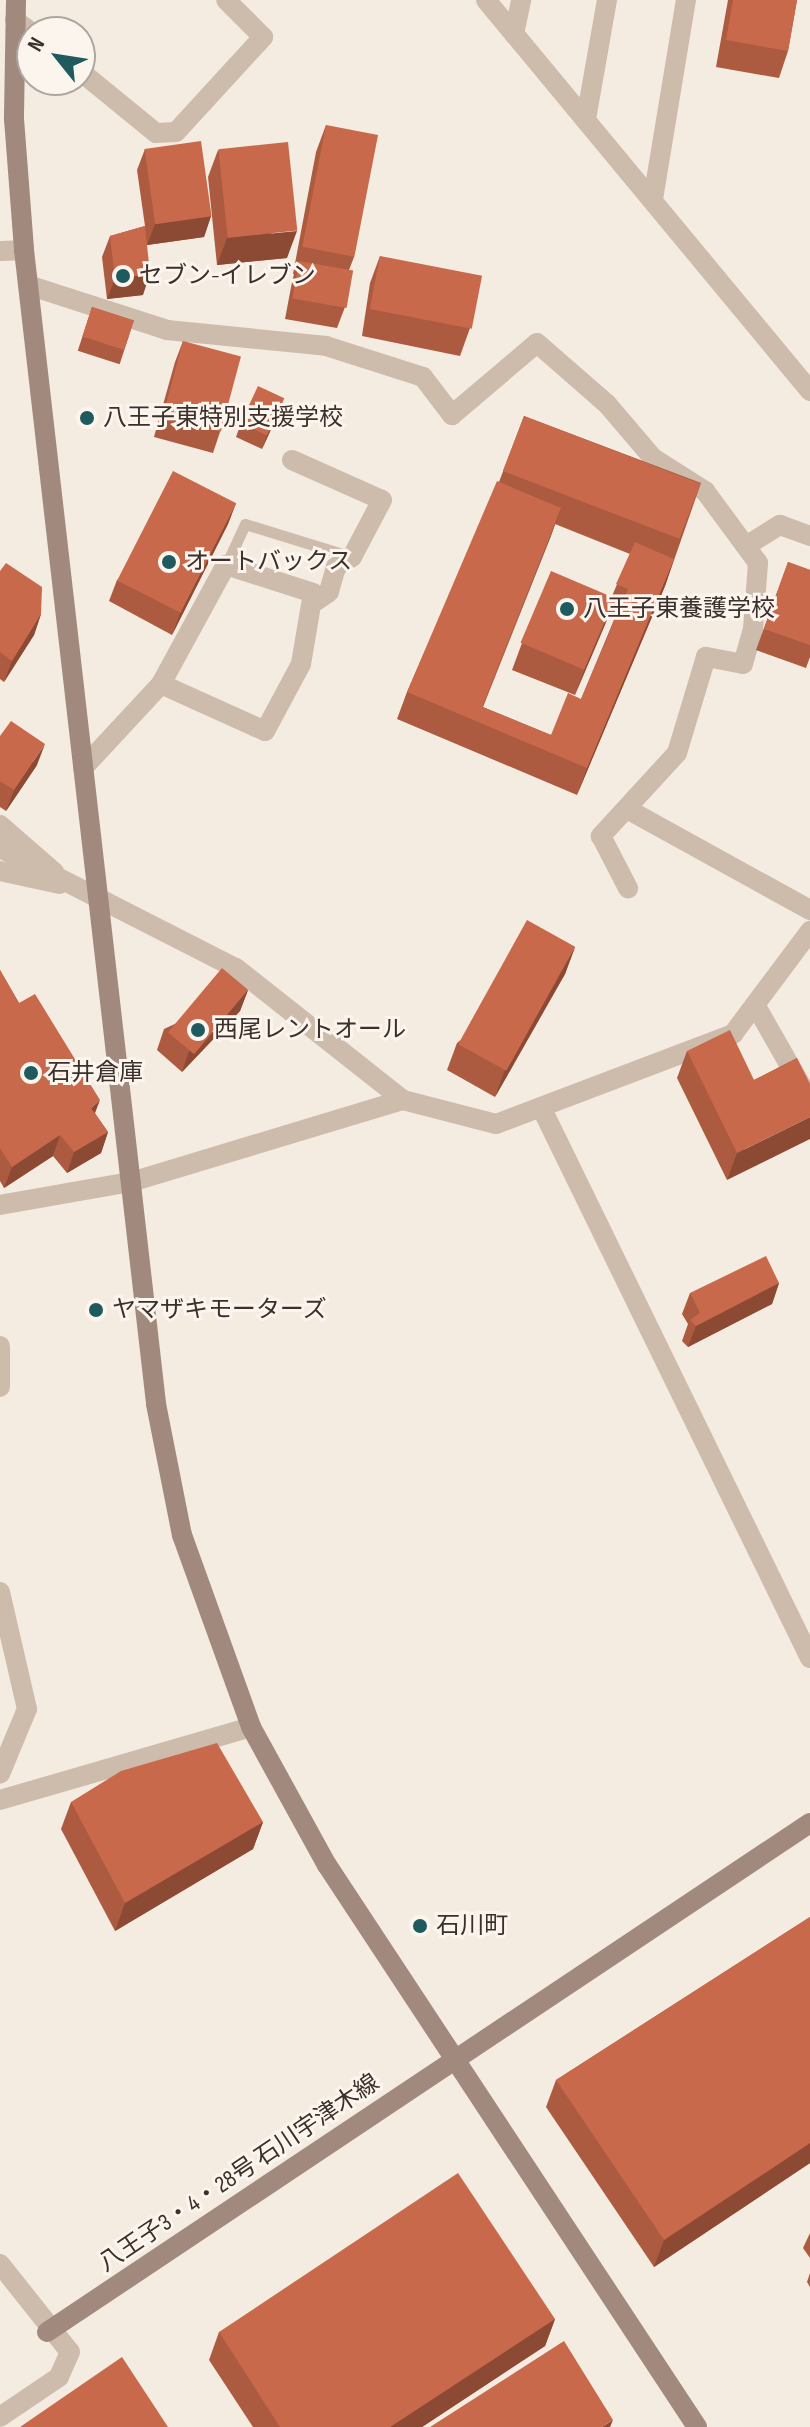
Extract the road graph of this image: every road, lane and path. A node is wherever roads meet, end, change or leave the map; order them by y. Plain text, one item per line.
1 (226, 0) edge
2 (486, 0) edge
3 (521, 0) edge
4 (607, 0) edge
5 (686, 0) edge
6 (16, 10) edge
7 (514, 34) junction
8 (96, 84) edge
9 (586, 119) junction
10 (653, 199) junction
11 (24, 250) junction
12 (0, 251) edge
13 (28, 285) junction
14 (810, 391) edge
15 (292, 460) dead end
16 (810, 536) edge
17 (746, 546) junction
18 (352, 557) junction
19 (226, 565) junction
20 (316, 601) junction
21 (161, 684) junction
22 (83, 768) junction
23 (627, 809) junction
24 (0, 825) edge
25 (0, 848) edge
26 (0, 871) edge
27 (64, 884) junction
28 (628, 888) dead end
29 (97, 899) junction
30 (810, 910) edge
31 (810, 931) edge
32 (757, 1008) junction
33 (403, 1100) junction
34 (810, 1101) edge
35 (542, 1109) junction
36 (131, 1182) junction
37 (0, 1205) edge
38 (0, 1346) edge
39 (0, 1387) edge
40 (0, 1592) edge
41 (810, 1658) edge
42 (251, 1727) junction
43 (0, 1774) edge
44 (0, 1800) edge
45 (810, 1823) edge
46 (459, 2058) junction
47 (0, 2264) edge
48 (47, 2332) junction
49 (0, 2417) edge
50 (697, 2427) edge

1 - 8 street
2 - 7 street
3 - 7 street
4 - 9 street
5 - 10 street
6 - 11 street
7 - 9 street
9 - 10 street
10 - 14 street
11 - 12 street
11 - 13 street
13 - 17 street
13 - 22 street
15 - 18 street
16 - 17 street
17 - 23 street
18 - 19 lane
18 - 20 street
19 - 20 street
19 - 21 street
20 - 21 street
21 - 22 street
22 - 29 street
23 - 28 street
23 - 30 street
24 - 27 street
25 - 27 street
26 - 27 street
27 - 29 street
29 - 33 street
29 - 36 street
31 - 32 street
32 - 34 street
32 - 35 street
33 - 35 street
33 - 36 street
35 - 41 street
36 - 37 street
36 - 42 street
38 - 39 street
40 - 43 street
42 - 44 street
42 - 46 street
45 - 46 street, 八王子3・4・28号 石川宇津木線
46 - 48 street, 八王子3・4・28号 石川宇津木線
46 - 50 street
47 - 48 street
48 - 49 street

